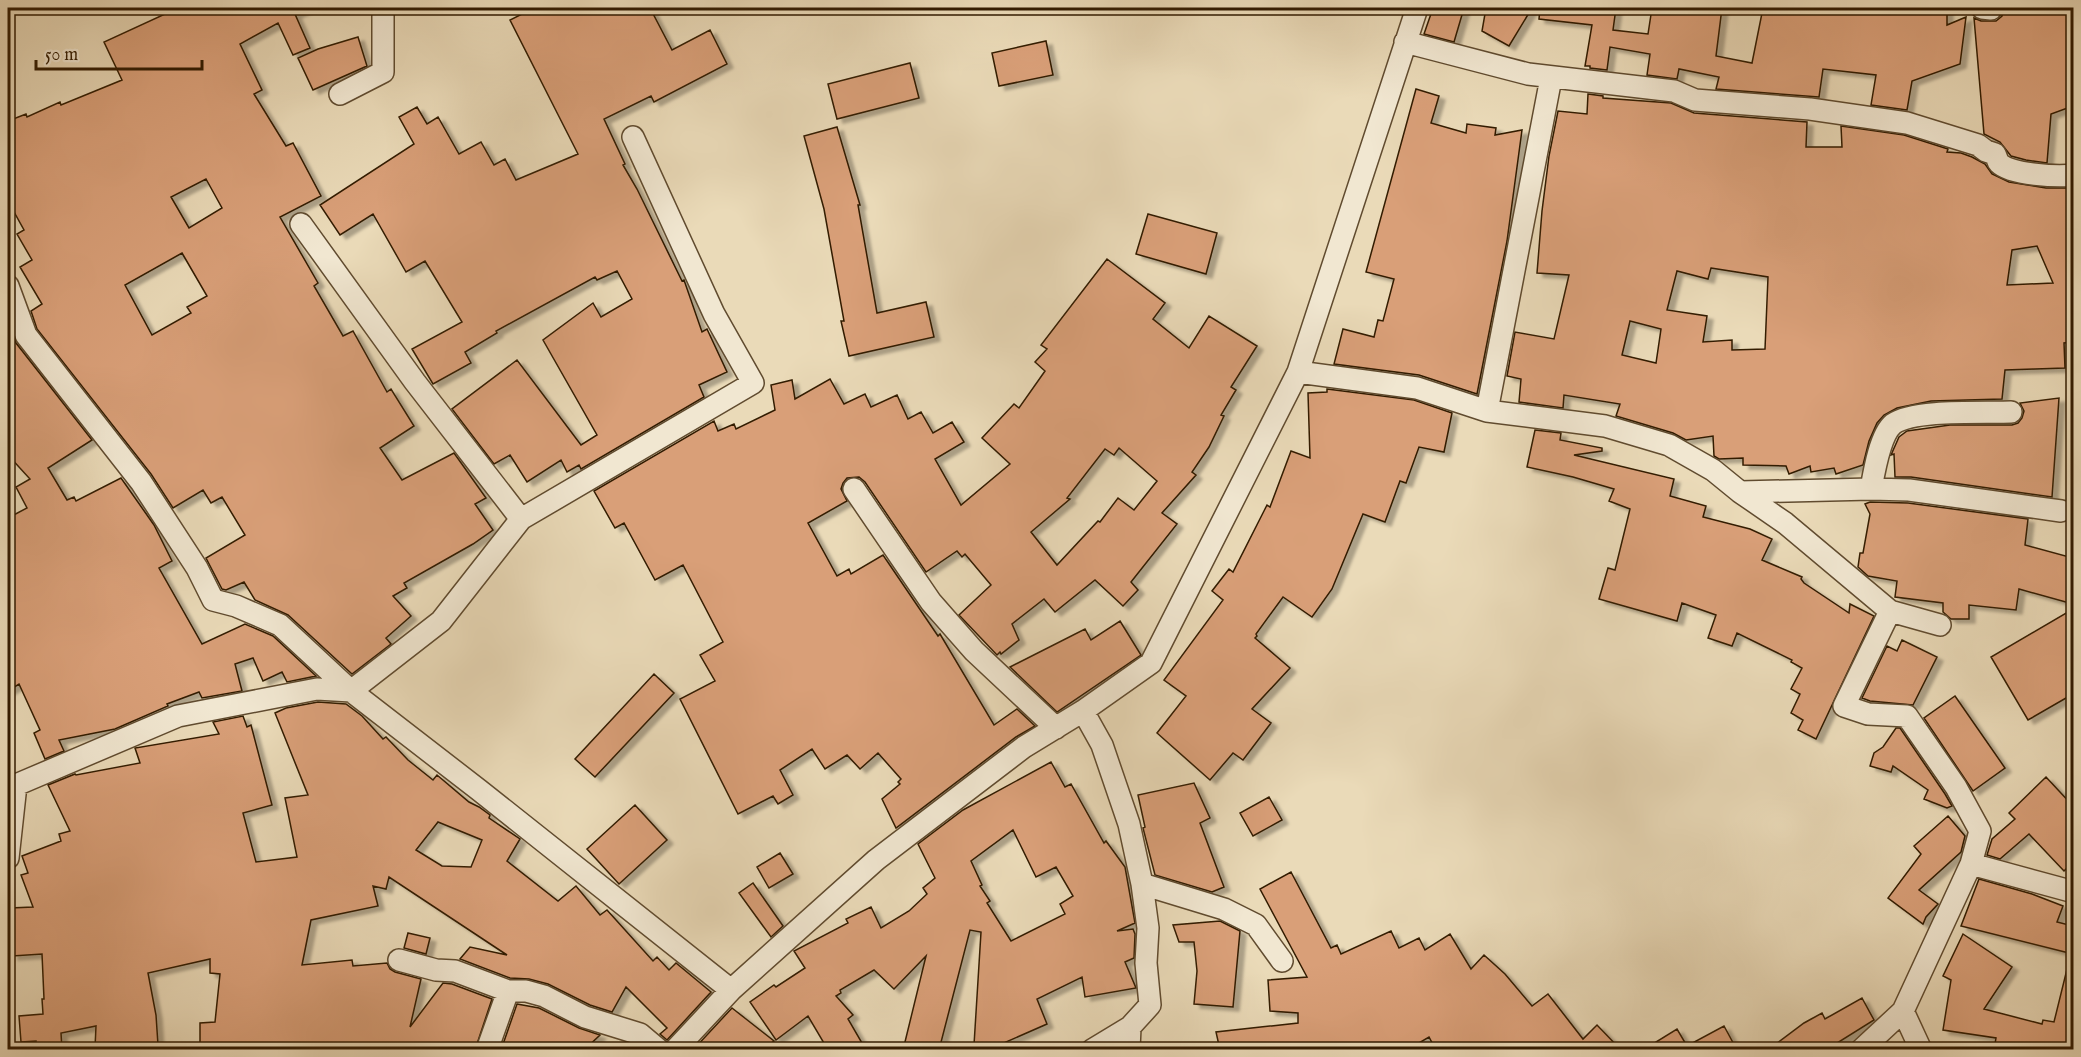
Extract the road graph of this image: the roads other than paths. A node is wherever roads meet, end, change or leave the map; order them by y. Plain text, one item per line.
1 (383, 8) edge
2 (1417, 8) edge
3 (1405, 42) junction
4 (1551, 78) junction
5 (340, 94) dead end
6 (633, 137) dead end
7 (2073, 175) edge
8 (301, 224) dead end
9 (8, 286) edge
10 (1298, 372) junction
11 (1486, 411) junction
12 (2011, 412) dead end
13 (854, 489) dead end
14 (1871, 489) junction
15 (1740, 492) junction
16 (2061, 511) dead end
17 (521, 519) junction
18 (1890, 611) junction
19 (1940, 625) dead end
20 (351, 691) junction
21 (1083, 711) junction
22 (1056, 728) junction
23 (8, 858) edge
24 (1971, 864) junction
25 (1142, 884) junction
26 (2073, 892) edge
27 (399, 960) dead end
28 (1282, 961) dead end
29 (731, 990) junction
30 (508, 991) junction
31 (1903, 1011) junction
32 (1130, 1027) junction
33 (487, 1050) edge
34 (659, 1050) edge
35 (675, 1050) edge
36 (1092, 1050) edge
37 (1129, 1050) edge
38 (1861, 1050) edge
39 (1921, 1050) edge

1 - 5 street
2 - 3 street
3 - 4 street
3 - 10 street
4 - 7 street
4 - 11 street
6 - 17 street
8 - 17 street
9 - 20 street
10 - 11 street
10 - 21 street
11 - 15 street
12 - 14 street
13 - 22 street
14 - 15 street
14 - 16 street
15 - 18 street
17 - 20 street
18 - 19 street
18 - 24 street
20 - 23 street
20 - 29 street
21 - 22 street
21 - 25 street
22 - 29 street
24 - 26 street
24 - 31 street
25 - 28 street
25 - 32 street
27 - 30 street
29 - 35 street
30 - 33 street
30 - 34 street
31 - 38 street
31 - 39 street
32 - 36 street
32 - 37 street

